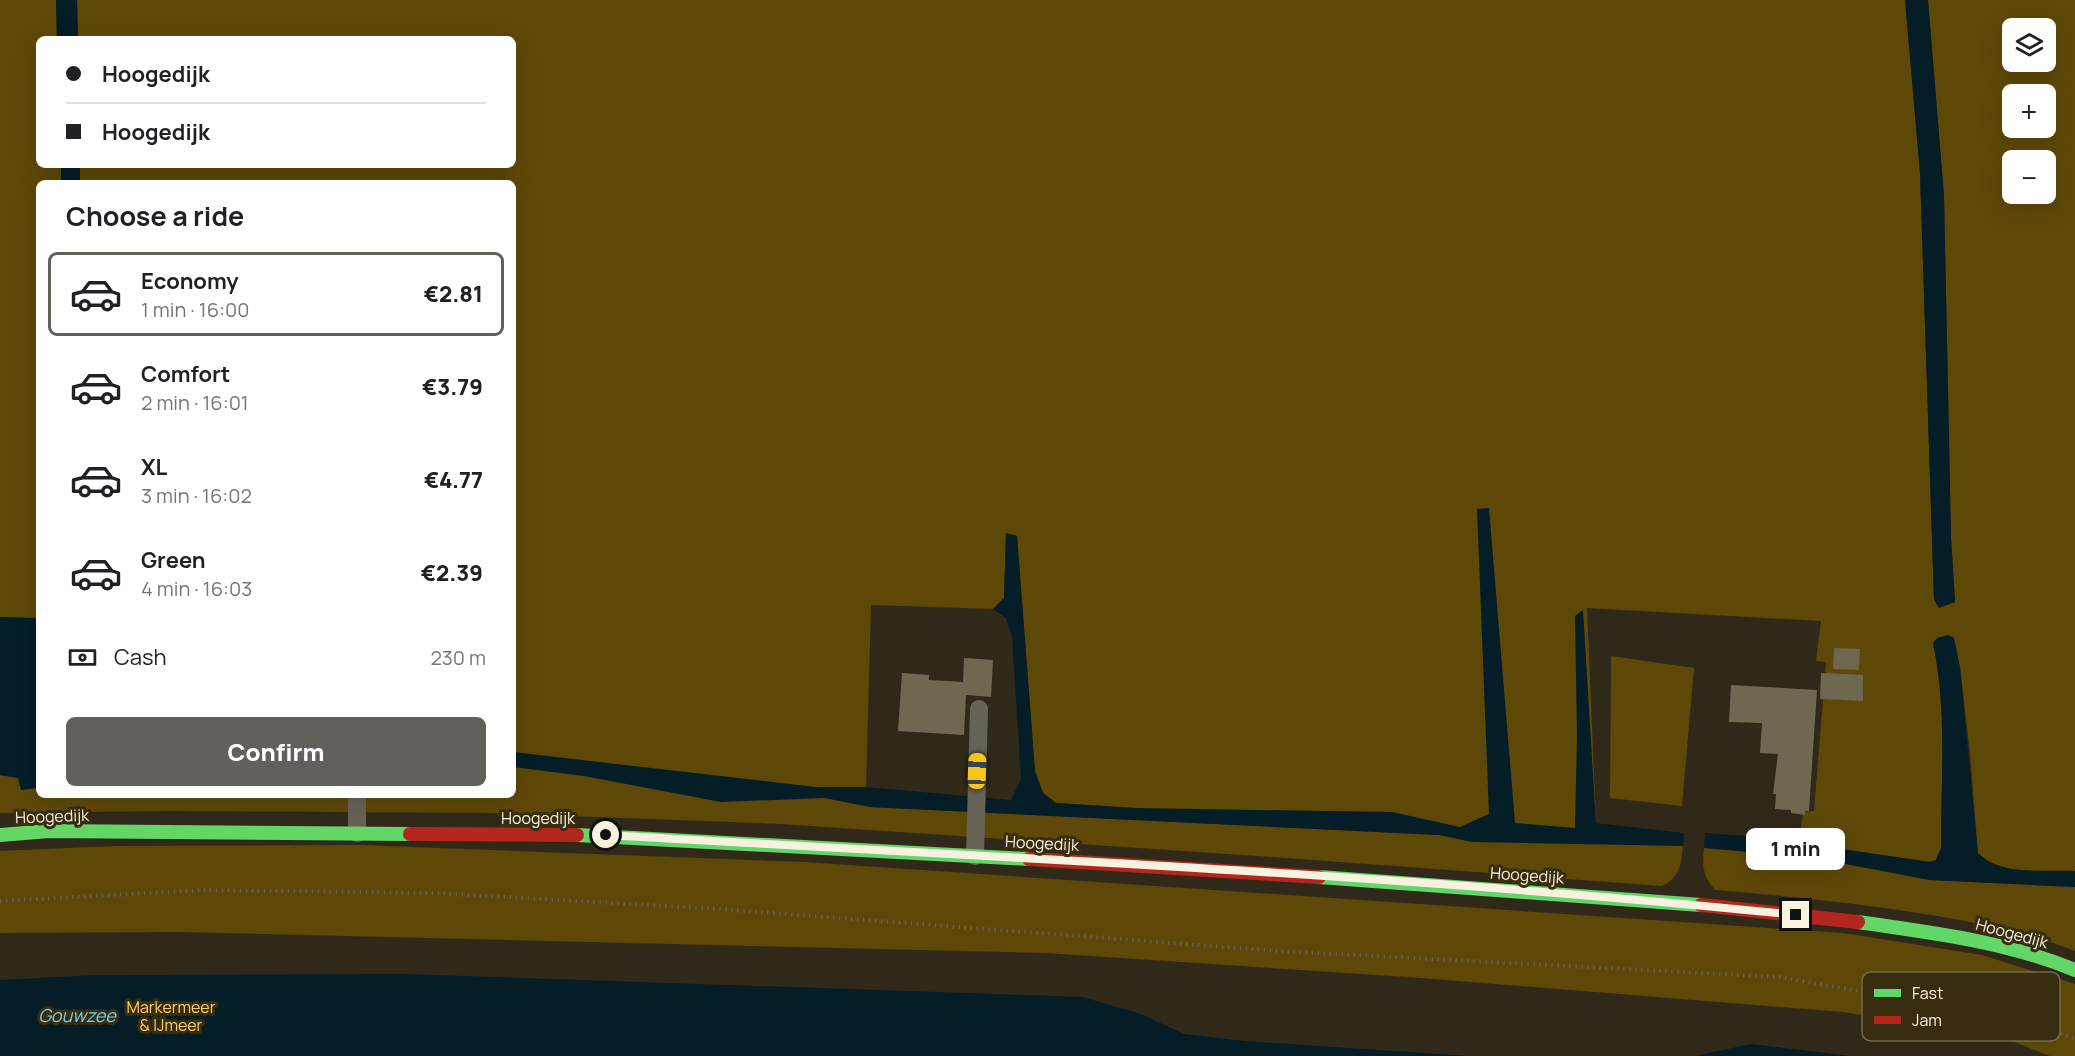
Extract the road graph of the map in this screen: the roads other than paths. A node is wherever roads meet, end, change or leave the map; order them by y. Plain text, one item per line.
1 (979, 709) dead end
2 (357, 798) edge
3 (357, 833) junction
4 (0, 835) edge
5 (975, 855) junction
6 (2075, 970) edge

1 - 5 lane
2 - 3 lane
3 - 4 street, Hoogedijk
3 - 5 street, Hoogedijk
5 - 6 street, Hoogedijk

